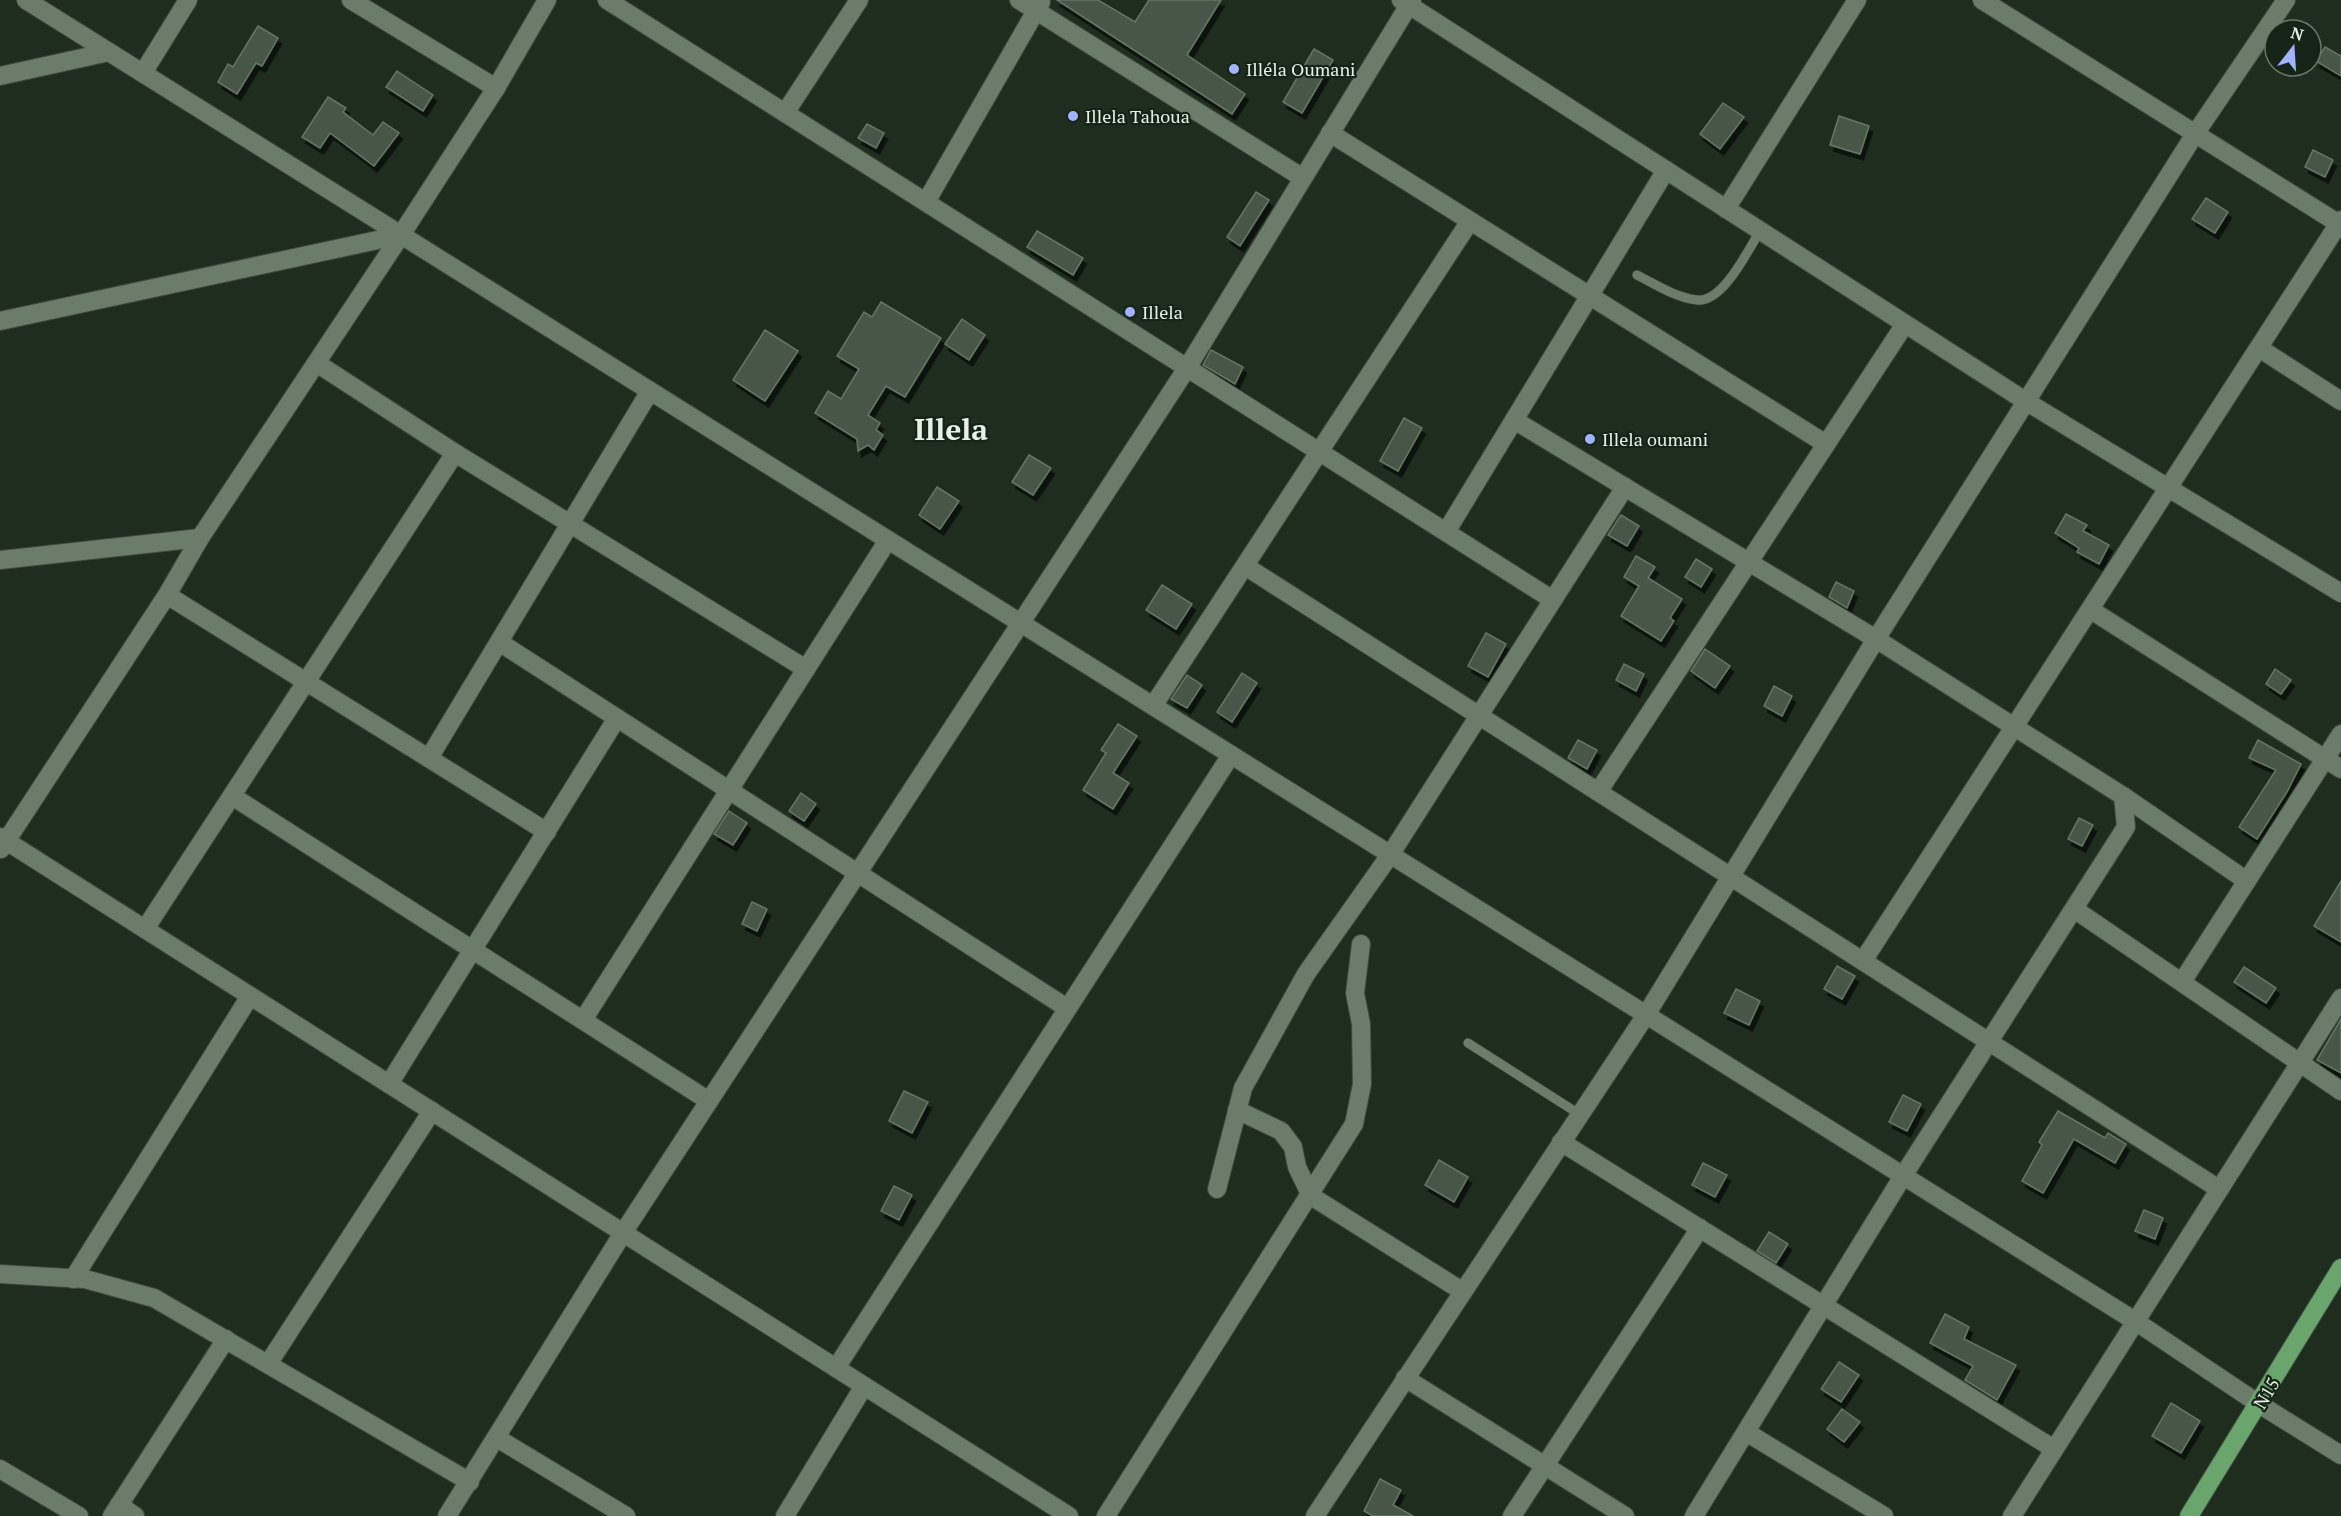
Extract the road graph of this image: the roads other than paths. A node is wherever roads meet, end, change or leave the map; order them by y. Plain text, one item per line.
1 (26, 0) edge
2 (189, 0) edge
3 (547, 0) edge
4 (607, 0) edge
5 (860, 0) edge
6 (1019, 0) edge
7 (1857, 0) edge
8 (1982, 0) edge
9 (2286, 0) edge
10 (354, 1) edge
11 (1407, 2) edge
12 (1039, 5) edge
13 (109, 52) junction
14 (143, 73) junction
15 (0, 76) edge
16 (496, 88) junction
17 (785, 113) junction
18 (1330, 133) junction
19 (2195, 134) junction
20 (1666, 170) junction
21 (1303, 178) junction
22 (926, 202) junction
23 (1726, 209) junction
24 (1470, 221) junction
25 (2340, 223) edge
26 (1760, 231) junction
27 (402, 235) junction
28 (1636, 275) dead end
29 (1590, 296) junction
30 (0, 321) edge
31 (1905, 324) junction
32 (2259, 348) junction
33 (318, 364) junction
34 (1187, 368) junction
35 (650, 391) junction
36 (2341, 401) edge
37 (2027, 402) junction
38 (1515, 420) junction
39 (1826, 444) junction
40 (1319, 451) junction
41 (455, 453) junction
42 (1625, 487) junction
43 (2169, 489) junction
44 (570, 524) junction
45 (1446, 532) junction
46 (200, 538) junction
47 (888, 540) junction
48 (0, 560) edge
49 (1749, 562) junction
50 (1245, 566) junction
51 (2341, 593) edge
52 (167, 595) junction
53 (1553, 600) junction
54 (2091, 610) junction
55 (1021, 623) junction
56 (1876, 639) junction
57 (499, 642) junction
58 (806, 669) junction
59 (306, 682) junction
60 (1153, 706) junction
61 (1479, 716) junction
62 (616, 718) junction
63 (2015, 727) junction
64 (2341, 734) edge
65 (1231, 755) junction
66 (429, 758) junction
67 (2325, 759) junction
68 (2341, 769) edge
69 (729, 790) junction
70 (1598, 792) junction
71 (232, 796) junction
72 (2123, 796) junction
73 (547, 832) junction
74 (2, 843) edge
75 (1390, 855) junction
76 (859, 874) junction
77 (1730, 877) junction
78 (2247, 880) junction
79 (2074, 909) junction
80 (145, 929) junction
81 (1361, 944) dead end
82 (474, 949) junction
83 (1863, 961) junction
84 (2182, 982) junction
85 (250, 996) junction
86 (2341, 998) edge
87 (1067, 1008) junction
88 (1646, 1014) junction
89 (583, 1020) junction
90 (1989, 1042) junction
91 (1468, 1043) dead end
92 (2300, 1062) junction
93 (389, 1084) junction
94 (2341, 1090) edge
95 (709, 1101) junction
96 (1237, 1110) junction
97 (432, 1111) junction
98 (1579, 1114) junction
99 (1561, 1142) junction
100 (1903, 1176) junction
101 (1217, 1189) dead end
102 (2219, 1189) junction
103 (1311, 1196) junction
104 (1700, 1228) junction
105 (624, 1233) junction
106 (2341, 1268) edge
107 (0, 1274) edge
108 (73, 1279) junction
109 (1462, 1291) junction
110 (1824, 1304) junction
111 (2135, 1321) junction
112 (226, 1339) junction
113 (268, 1364) junction
114 (836, 1368) junction
115 (1405, 1378) junction
116 (864, 1386) junction
117 (2259, 1404) junction
118 (1746, 1431) junction
119 (497, 1438) junction
120 (2054, 1449) junction
121 (2341, 1455) edge
122 (1545, 1465) junction
123 (0, 1470) edge
124 (470, 1482) junction
125 (116, 1511) edge
126 (1049, 1511) edge
127 (79, 1516) edge
128 (135, 1516) edge
129 (447, 1516) edge
130 (626, 1516) edge
131 (786, 1516) edge
132 (1069, 1516) edge
133 (1106, 1516) edge
134 (1315, 1516) edge
135 (1512, 1516) edge
136 (1625, 1516) edge
137 (1694, 1516) edge
138 (1884, 1516) edge
139 (2012, 1516) edge
140 (2189, 1516) edge

1 - 13 street
2 - 14 street
3 - 16 street
4 - 17 street
5 - 17 street
6 - 12 street
7 - 23 street
8 - 19 street
9 - 19 street
10 - 16 street
11 - 18 street
11 - 20 street
12 - 21 street
12 - 22 street
13 - 14 street
13 - 15 street
14 - 27 street
16 - 27 street
17 - 22 street
18 - 21 street
18 - 24 street
19 - 25 street
19 - 37 street
20 - 23 street
20 - 29 street
21 - 34 street
22 - 34 street
23 - 26 street
24 - 29 street
24 - 40 street
25 - 32 street
26 - 28 lane
26 - 31 street
27 - 30 street
27 - 33 street
27 - 35 street
29 - 38 street
29 - 39 street
31 - 37 street
31 - 39 street
32 - 36 street
32 - 43 street
33 - 41 street
33 - 46 street
34 - 40 street
34 - 55 street
35 - 44 street
35 - 47 street
37 - 43 street
37 - 56 street
38 - 42 street
38 - 45 street
39 - 49 street
40 - 45 street
40 - 50 street
41 - 44 street
41 - 59 street
42 - 49 street
42 - 53 street
43 - 51 street
43 - 54 street
44 - 57 street
44 - 58 street
45 - 53 street
46 - 48 street
46 - 52 street
47 - 55 street
47 - 58 street
49 - 56 street
49 - 70 street
50 - 60 street
50 - 61 street
52 - 59 street
52 - 74 street
53 - 61 street
54 - 63 street
54 - 67 street
55 - 60 street
55 - 76 street
56 - 63 street
56 - 77 street
57 - 62 street
57 - 66 street
58 - 69 street
59 - 66 street
59 - 71 street
60 - 65 street
61 - 70 street
61 - 75 street
62 - 69 street
62 - 73 street
63 - 72 street
63 - 83 street
64 - 67 street
65 - 75 street
65 - 87 street
66 - 73 street
67 - 68 street
67 - 78 street
69 - 76 street
69 - 89 street
70 - 77 street
71 - 80 street
71 - 82 street
72 - 78 street
72 - 79 street
73 - 82 street
74 - 80 street
75 - 88 street
75 - 96 street
76 - 87 street
76 - 95 street
77 - 83 street
77 - 88 street
78 - 84 street
79 - 84 street
79 - 90 street
80 - 85 street
81 - 103 street
82 - 89 street
82 - 93 street
83 - 90 street
84 - 92 street
85 - 93 street
85 - 108 street
86 - 92 street
87 - 114 street
88 - 98 street
88 - 100 street
89 - 95 street
90 - 100 street
90 - 102 street
91 - 98 lane
92 - 94 street
92 - 102 street
93 - 97 street
95 - 105 street
96 - 101 street
96 - 103 street
97 - 105 street
97 - 113 street
98 - 99 street
99 - 104 street
99 - 109 street
100 - 110 street
100 - 111 street
102 - 111 street
103 - 109 street
103 - 133 street
104 - 110 street
104 - 122 street
105 - 114 street
105 - 119 street
106 - 117 main road, N15
107 - 108 street
108 - 112 street
109 - 115 street
110 - 118 street
110 - 120 street
111 - 117 street
111 - 120 street
112 - 113 street
112 - 125 street
113 - 124 street
114 - 116 street
115 - 122 street
115 - 134 street
116 - 126 street
116 - 131 street
117 - 121 street
117 - 140 main road, N15
118 - 137 street
118 - 138 street
119 - 124 street
119 - 130 street
120 - 139 street
122 - 135 street
122 - 136 street
123 - 127 street
124 - 129 street
125 - 128 street
126 - 132 street

